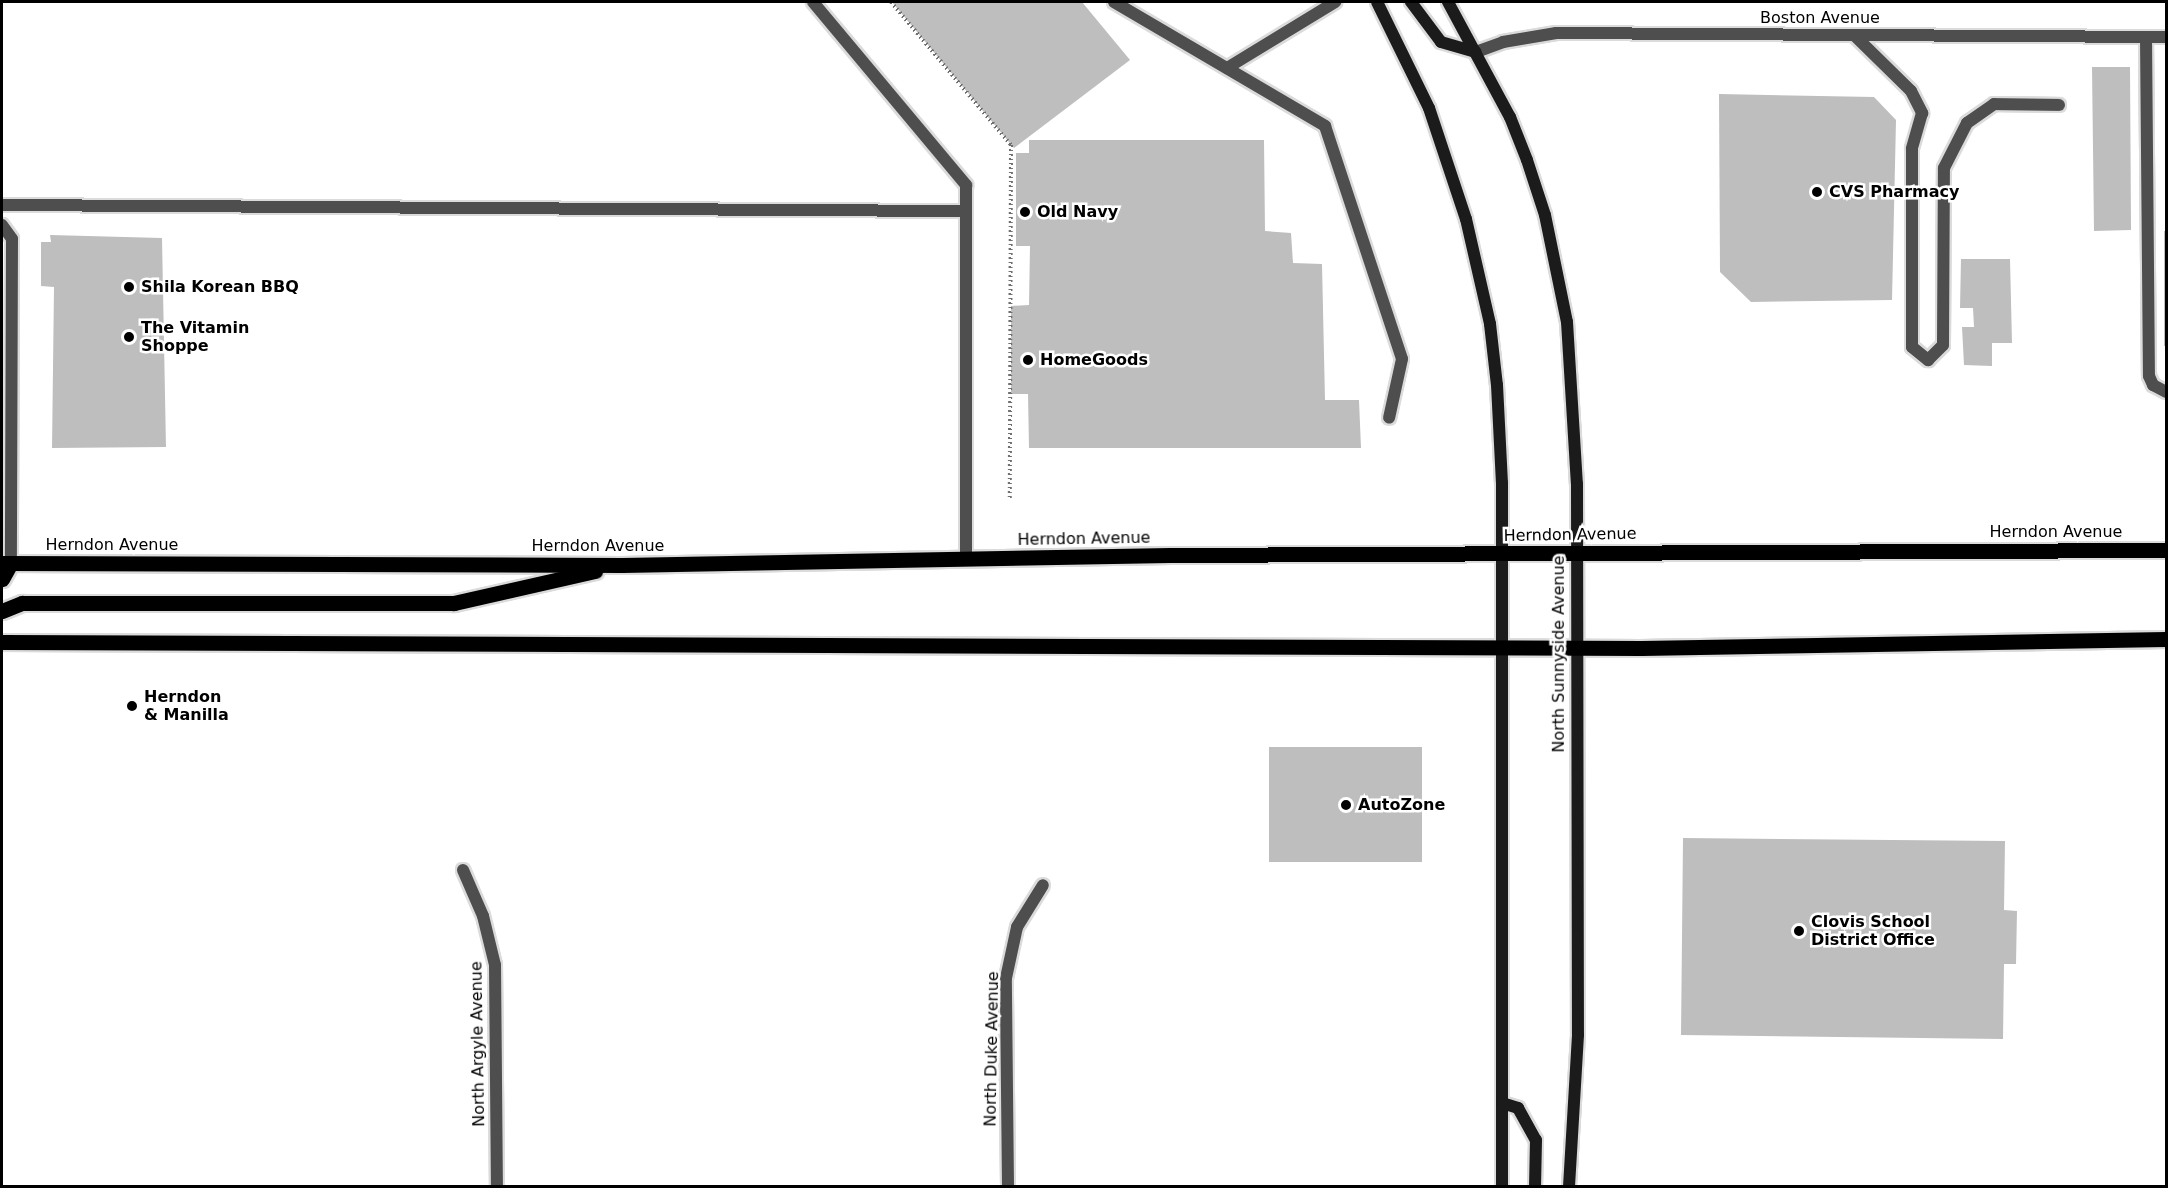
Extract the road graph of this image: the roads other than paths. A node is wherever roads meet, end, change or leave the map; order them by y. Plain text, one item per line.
1 (813, 2) edge
2 (1114, 2) edge
3 (1335, 2) edge
4 (1377, 2) edge
5 (1411, 2) edge
6 (1448, 2) edge
7 (1854, 35) junction
8 (2146, 37) junction
9 (2166, 37) edge
10 (1476, 52) junction
11 (1227, 68) junction
12 (2059, 105) dead end
13 (2, 205) edge
14 (966, 211) junction
15 (2, 225) edge
16 (2166, 392) edge
17 (1389, 418) dead end
18 (2166, 550) edge
19 (1575, 553) junction
20 (1500, 554) junction
21 (966, 560) junction
22 (6, 563) edge
23 (622, 565) junction
24 (2, 579) edge
25 (2, 611) edge
26 (2166, 639) edge
27 (2, 642) edge
28 (1499, 646) junction
29 (1575, 646) junction
30 (463, 870) dead end
31 (1042, 885) dead end
32 (1503, 1103) junction
33 (497, 1186) edge
34 (1008, 1186) edge
35 (1503, 1186) edge
36 (1535, 1186) edge
37 (1569, 1186) edge

1 - 14 street
2 - 11 street
3 - 11 street
4 - 20 main road
5 - 10 main road
6 - 10 main road, North Sunnyside Avenue
7 - 8 street, Boston Avenue
7 - 10 street, Boston Avenue
7 - 12 street
8 - 9 street, Boston Avenue
8 - 16 street
10 - 19 main road, North Sunnyside Avenue
11 - 17 street
13 - 14 street
14 - 21 street
15 - 22 street
18 - 19 main road, Herndon Avenue
19 - 20 main road, Herndon Avenue
19 - 29 main road, North Sunnyside Avenue
20 - 21 main road, Herndon Avenue
20 - 28 main road
21 - 23 main road, Herndon Avenue
22 - 23 main road, Herndon Avenue
22 - 24 main road
23 - 25 main road
26 - 29 main road
27 - 28 main road
28 - 29 main road
28 - 32 main road
29 - 37 main road, North Sunnyside Avenue
30 - 33 street, North Argyle Avenue
31 - 34 street, North Duke Avenue
32 - 35 main road
32 - 36 main road

